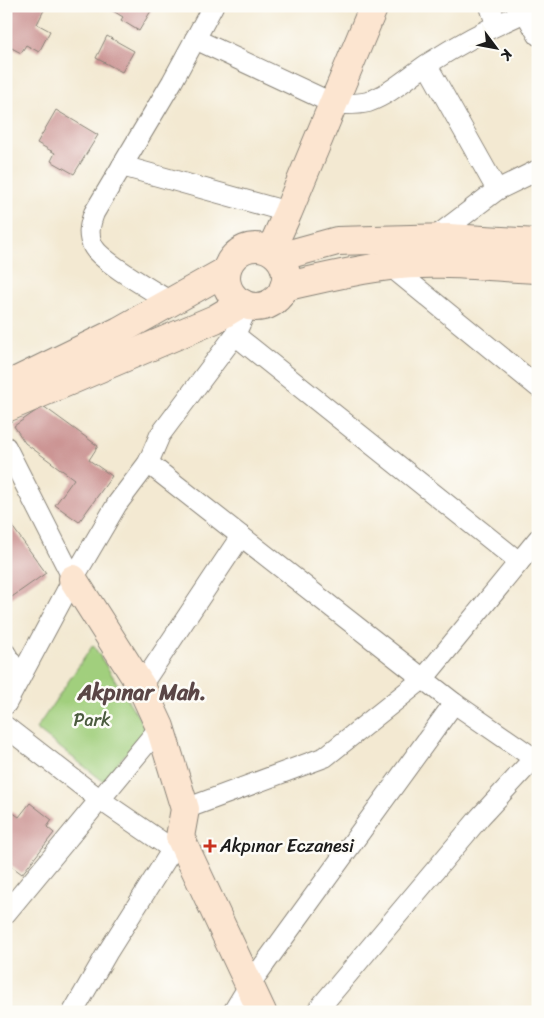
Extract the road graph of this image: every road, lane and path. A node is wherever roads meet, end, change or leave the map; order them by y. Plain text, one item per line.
1 (212, 6) edge
2 (374, 6) edge
3 (531, 9) edge
4 (493, 15) edge
5 (538, 34) edge
6 (195, 39) junction
7 (427, 65) junction
8 (334, 104) junction
9 (122, 166) junction
10 (538, 170) edge
11 (497, 190) junction
12 (288, 212) junction
13 (434, 238) junction
14 (538, 243) edge
15 (275, 254) junction
16 (390, 266) junction
17 (538, 269) edge
18 (226, 271) junction
19 (284, 286) junction
20 (171, 302) junction
21 (245, 305) junction
22 (235, 335) junction
23 (6, 386) edge
24 (538, 387) edge
25 (6, 408) edge
26 (6, 447) edge
27 (148, 463) junction
28 (241, 536) junction
29 (538, 539) edge
30 (519, 562) junction
31 (73, 578) junction
32 (6, 654) edge
33 (20, 678) junction
34 (424, 678) junction
35 (141, 686) junction
36 (454, 703) junction
37 (6, 704) edge
38 (6, 727) edge
39 (160, 728) junction
40 (537, 758) edge
41 (99, 799) junction
42 (185, 809) junction
43 (176, 843) junction
44 (6, 913) edge
45 (250, 984) junction
46 (327, 1008) edge
47 (73, 1012) edge
48 (233, 1012) edge
49 (262, 1012) edge

1 - 6 street
2 - 8 main road
3 - 4 street
3 - 5 street
4 - 7 street
6 - 8 street
6 - 9 street
7 - 8 street
7 - 11 street
8 - 12 main road
9 - 12 street
9 - 20 street
10 - 11 street
11 - 13 street
12 - 15 main road
13 - 14 main road
13 - 15 main road
15 - 18 main road
15 - 19 main road
16 - 17 main road
16 - 19 main road
16 - 24 street
18 - 20 main road
18 - 21 main road
19 - 21 main road
20 - 23 main road
21 - 22 street
21 - 25 main road
22 - 27 street
22 - 30 street
26 - 31 street
27 - 28 street
27 - 31 street
28 - 34 street
28 - 35 street
29 - 30 street
30 - 34 street
31 - 33 street
31 - 35 main road
32 - 33 street
33 - 37 street
34 - 36 street
34 - 42 street
35 - 39 main road
36 - 40 street
36 - 45 street
38 - 41 street
39 - 41 street
39 - 42 main road
40 - 46 street
41 - 43 street
41 - 44 street
42 - 43 main road
43 - 45 main road
43 - 47 street
45 - 48 street
45 - 49 main road

